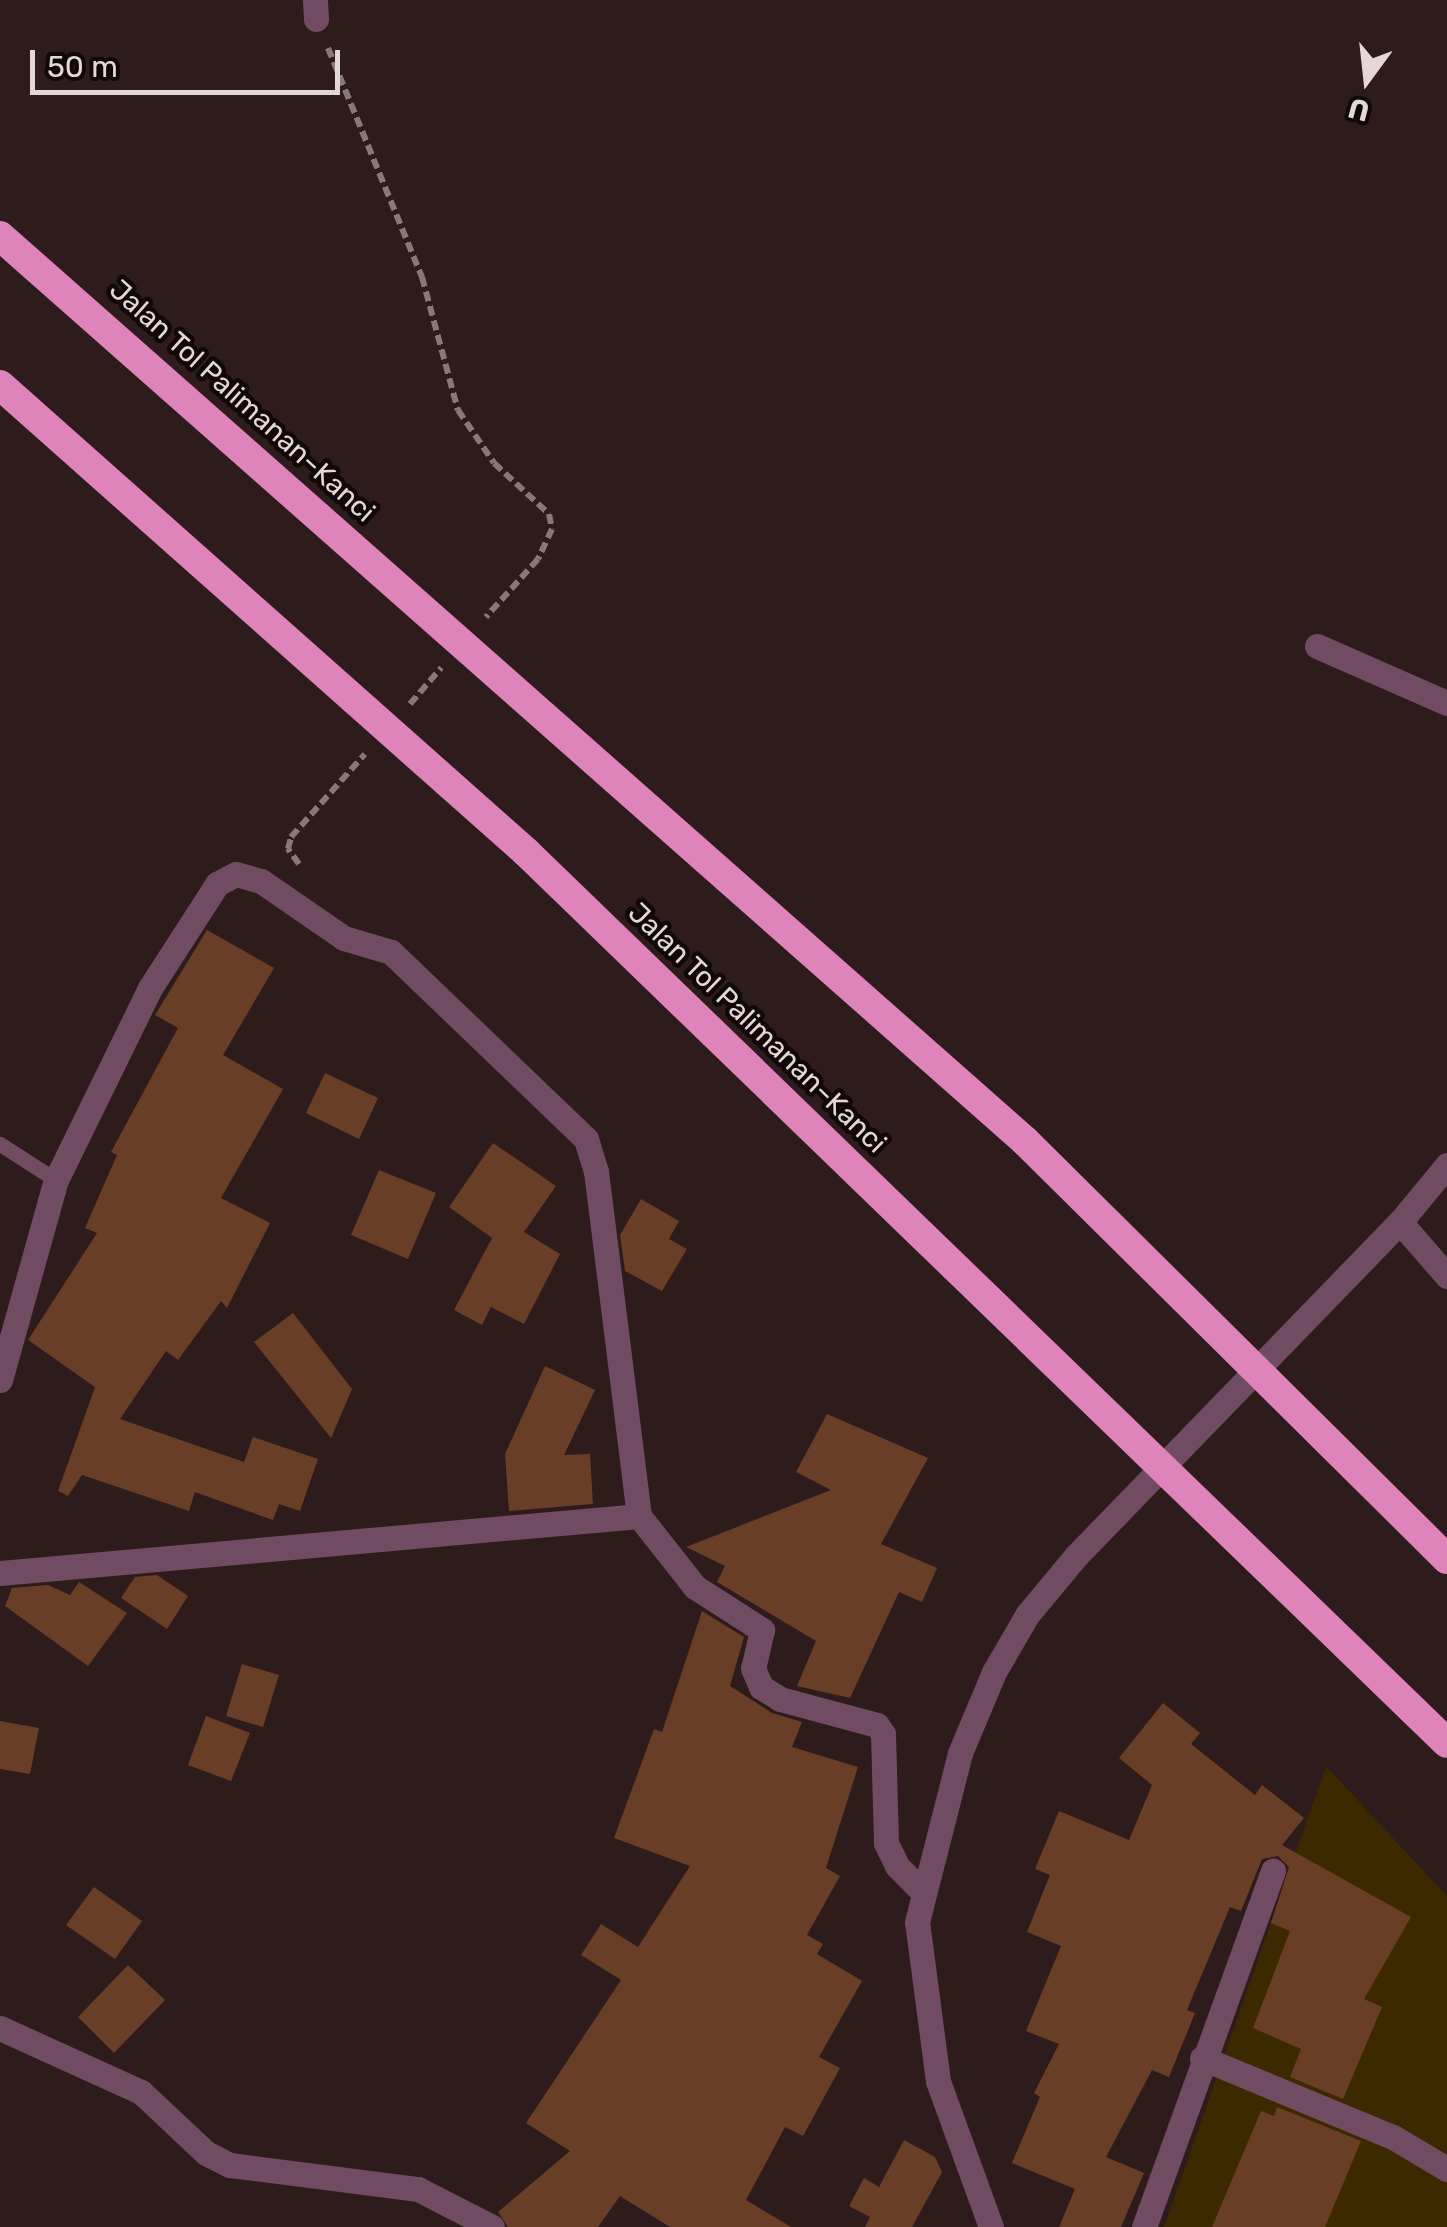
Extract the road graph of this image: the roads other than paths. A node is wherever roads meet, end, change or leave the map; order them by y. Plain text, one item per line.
1 (0, 236) edge
2 (0, 385) edge
3 (1318, 646) dead end
4 (1447, 702) edge
5 (0, 1144) edge
6 (1447, 1164) edge
7 (56, 1180) junction
8 (1400, 1222) junction
9 (1447, 1276) edge
10 (0, 1380) edge
11 (638, 1516) junction
12 (1447, 1559) edge
13 (0, 1572) edge
14 (1447, 1743) edge
15 (1272, 1871) dead end
16 (921, 1890) junction
17 (0, 2028) edge
18 (1202, 2058) junction
19 (1447, 2169) edge
20 (492, 2227) edge
21 (992, 2227) edge
22 (1144, 2227) edge

1 - 12 highway, Jalan Tol Palimanan–Kanci
2 - 14 highway, Jalan Tol Palimanan–Kanci
3 - 4 street
5 - 7 lane
6 - 8 street
7 - 10 street
7 - 11 street
8 - 9 street
8 - 16 street
11 - 13 street
11 - 16 street
15 - 18 street
16 - 21 street
17 - 20 street
18 - 19 street
18 - 22 street

